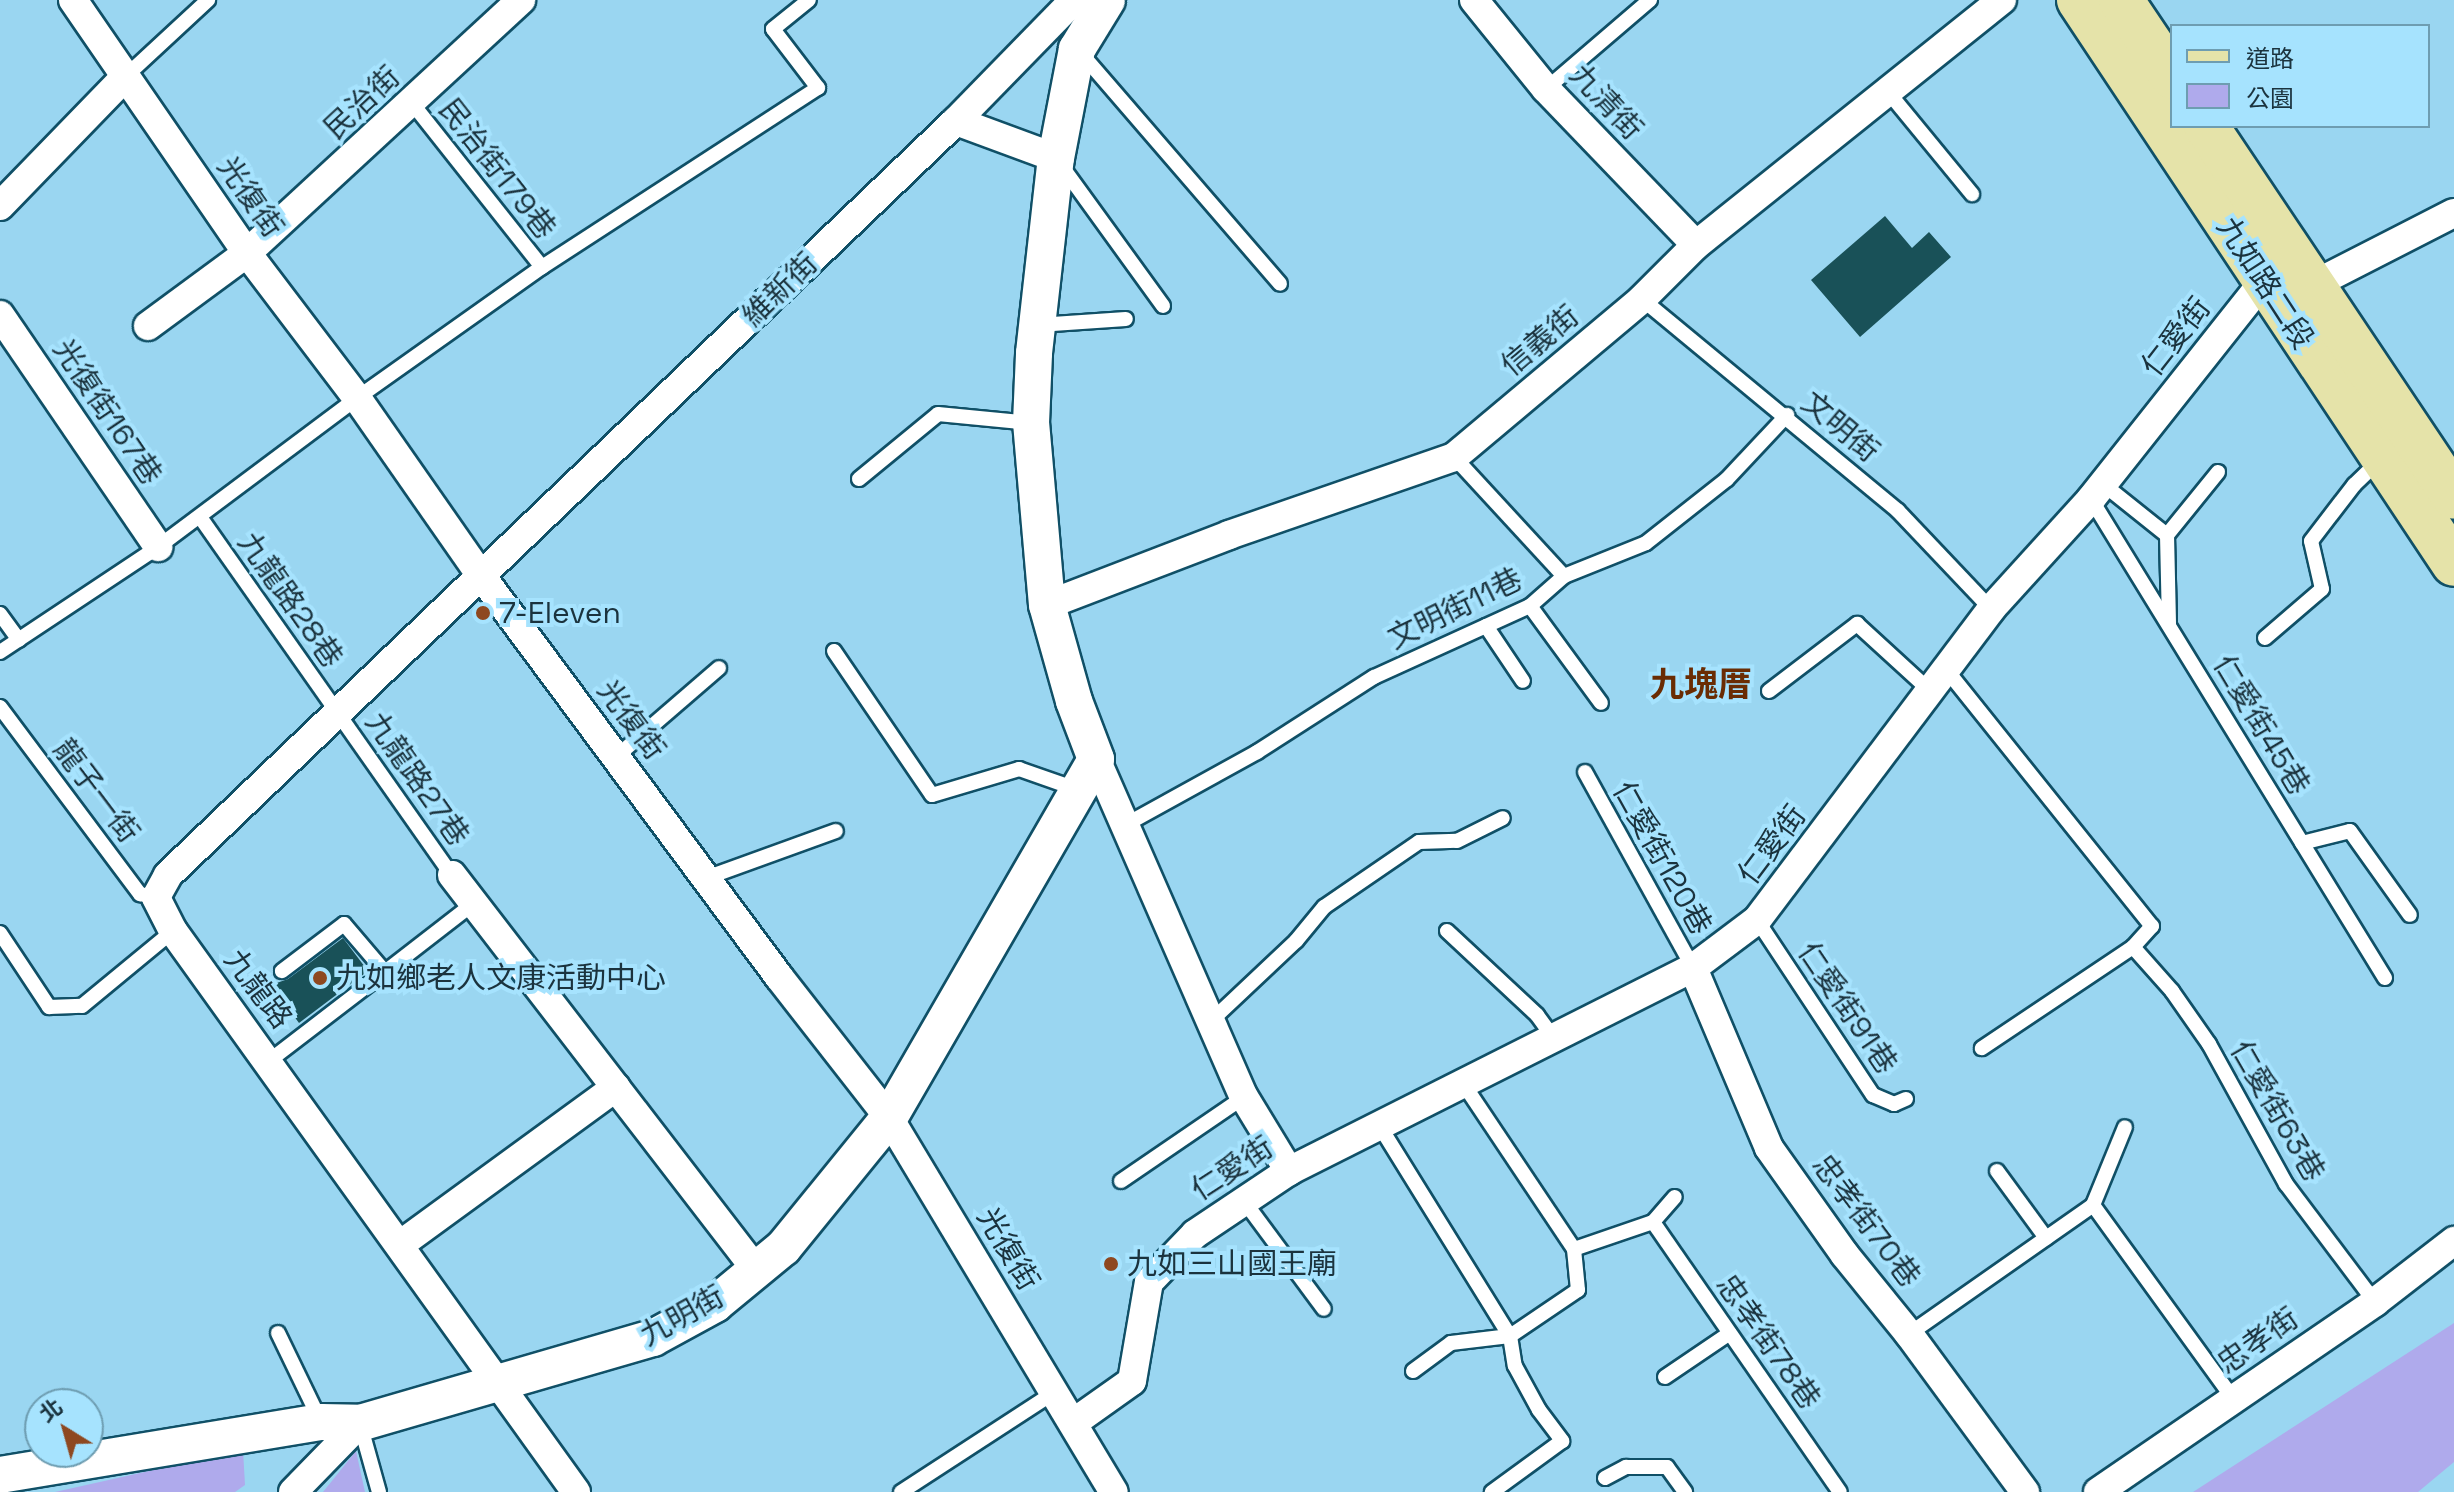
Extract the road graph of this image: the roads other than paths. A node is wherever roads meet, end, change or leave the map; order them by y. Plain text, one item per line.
1 (73, 0) edge
2 (208, 0) edge
3 (521, 0) edge
4 (809, 0) edge
5 (1074, 0) edge
6 (1107, 0) edge
7 (1474, 0) edge
8 (1650, 0) edge
9 (2002, 0) edge
10 (2079, 0) edge
11 (2121, 0) edge
12 (1077, 49) junction
13 (2170, 73) edge
14 (126, 76) junction
15 (1546, 89) junction
16 (1889, 93) junction
17 (412, 103) junction
18 (956, 121) junction
19 (2207, 128) edge
20 (1056, 158) junction
21 (1972, 194) dead end
22 (0, 206) edge
23 (2454, 213) edge
24 (1696, 245) junction
25 (247, 253) junction
26 (542, 267) junction
27 (2263, 282) junction
28 (1280, 284) dead end
29 (2313, 285) junction
30 (1642, 299) junction
31 (1163, 306) dead end
32 (0, 315) edge
33 (1126, 319) dead end
34 (1037, 325) junction
35 (148, 326) dead end
36 (357, 398) junction
37 (1787, 415) junction
38 (1031, 423) junction
39 (1454, 457) junction
40 (2381, 459) junction
41 (2218, 472) dead end
42 (859, 479) dead end
43 (2097, 492) junction
44 (2454, 497) edge
45 (200, 517) junction
46 (2167, 535) junction
47 (158, 547) junction
48 (2450, 548) edge
49 (1564, 576) junction
50 (482, 577) junction
51 (1047, 605) junction
52 (1530, 606) junction
53 (1991, 609) junction
54 (0, 614) edge
55 (2169, 625) junction
56 (1486, 626) junction
57 (2265, 638) dead end
58 (19, 640) junction
59 (834, 651) dead end
60 (0, 652) edge
61 (719, 668) dead end
62 (1937, 679) junction
63 (1523, 681) dead end
64 (1769, 691) dead end
65 (1601, 703) dead end
66 (0, 707) edge
67 (339, 713) junction
68 (616, 757) junction
69 (1096, 759) junction
70 (1585, 772) dead end
71 (1079, 791) junction
72 (1503, 818) dead end
73 (1125, 825) junction
74 (836, 831) dead end
75 (2302, 843) junction
76 (452, 875) joint
77 (706, 878) junction
78 (156, 897) junction
79 (474, 903) junction
80 (2410, 915) dead end
81 (1757, 920) junction
82 (173, 931) junction
83 (1447, 931) dead end
84 (0, 933) edge
85 (2133, 947) junction
86 (1693, 968) junction
87 (282, 971) dead end
88 (385, 972) junction
89 (2385, 978) dead end
90 (1211, 1021) junction
91 (1553, 1037) junction
92 (1982, 1048) dead end
93 (269, 1061) junction
94 (1462, 1082) junction
95 (616, 1087) junction
96 (1244, 1097) junction
97 (1906, 1099) dead end
98 (889, 1118) junction
99 (1379, 1125) junction
100 (2125, 1127) dead end
101 (1289, 1171) junction
102 (1997, 1171) dead end
103 (1121, 1181) dead end
104 (1675, 1197) dead end
105 (1244, 1201) junction
106 (2093, 1205) junction
107 (1653, 1222) junction
108 (2046, 1238) junction
109 (2454, 1241) edge
110 (401, 1244) junction
111 (1574, 1249) junction
112 (756, 1270) junction
113 (2375, 1302) junction
114 (1324, 1309) dead end
115 (278, 1333) dead end
116 (1730, 1333) junction
117 (1909, 1334) junction
118 (1510, 1336) junction
119 (1413, 1371) dead end
120 (1665, 1377) dead end
121 (500, 1383) junction
122 (1055, 1392) junction
123 (2234, 1400) junction
124 (321, 1422) junction
125 (360, 1423) junction
126 (1073, 1423) junction
127 (0, 1475) edge
128 (1605, 1478) dead end
129 (293, 1492) edge
130 (379, 1492) edge
131 (576, 1492) edge
132 (901, 1492) edge
133 (1114, 1492) edge
134 (1492, 1492) edge
135 (1685, 1492) edge
136 (1840, 1492) edge
137 (2025, 1492) edge
138 (2098, 1492) edge

1 - 14 street, 光復街
2 - 14 lane
3 - 17 street, 民治街
4 - 26 lane
5 - 18 street, 維新街
6 - 12 street
7 - 15 street, 九清街
8 - 15 lane
9 - 16 street, 信義街
10 - 27 main road, 九如路二段
11 - 13 main road
12 - 20 street
12 - 28 lane
14 - 22 street
14 - 25 street, 光復街
15 - 24 street, 九清街
16 - 21 lane
16 - 24 street, 信義街
17 - 25 street, 民治街
17 - 26 lane, 民治街179巷
18 - 20 street
18 - 50 street, 維新街
19 - 29 main road, 九如路二段
20 - 31 lane
20 - 34 street
23 - 29 street
24 - 30 street, 信義街
25 - 35 street, 民治街
25 - 36 street, 光復街
26 - 36 lane
27 - 29 street
27 - 40 main road, 九如路二段
27 - 43 street, 仁愛街
29 - 44 main road, 九如路二段
30 - 37 lane, 文明街
30 - 39 street, 信義街
32 - 47 street, 光復街167巷
33 - 34 lane
34 - 38 street
36 - 45 lane
36 - 50 street, 光復街
37 - 49 lane, 文明街11巷
37 - 53 lane, 文明街
38 - 42 lane
38 - 51 street
39 - 49 lane
39 - 51 street, 信義街
40 - 48 main road, 九如路二段
40 - 57 lane
41 - 46 lane
43 - 46 lane
43 - 53 street, 仁愛街
43 - 55 lane, 仁愛街45巷
45 - 47 lane
45 - 67 lane, 九龍路28巷
46 - 55 lane
47 - 58 lane
49 - 52 lane, 文明街11巷
50 - 67 street
50 - 68 street, 光復街
51 - 69 street
52 - 56 lane, 文明街11巷
52 - 65 lane
53 - 62 street, 仁愛街
54 - 58 lane
55 - 75 lane, 仁愛街45巷
56 - 63 lane
56 - 73 lane, 文明街11巷
58 - 60 lane
59 - 71 lane
61 - 68 lane
62 - 64 lane
62 - 81 street, 仁愛街
62 - 85 lane
66 - 78 lane, 龍子一街
67 - 76 lane, 九龍路27巷
67 - 78 street
68 - 77 street, 光復街
69 - 71 street, 九明街
69 - 73 street
70 - 86 lane, 仁愛街120巷
71 - 98 street, 九明街
72 - 90 lane
73 - 90 street
74 - 77 lane
75 - 80 lane
75 - 89 lane, 仁愛街45巷
76 - 79 street
77 - 98 street, 光復街
78 - 82 street, 九龍路
79 - 88 lane
79 - 95 street
81 - 86 street, 仁愛街
81 - 97 lane, 仁愛街91巷
82 - 84 lane
82 - 93 street, 九龍路
83 - 91 lane
85 - 92 lane
85 - 113 lane, 仁愛街63巷
86 - 91 street, 仁愛街
86 - 117 street, 忠孝街70巷
87 - 88 lane
88 - 93 lane
90 - 96 street
91 - 94 street, 仁愛街
93 - 110 street, 九龍路
94 - 99 street, 仁愛街
94 - 111 lane
95 - 110 street
95 - 112 street
96 - 101 street
96 - 103 lane
98 - 112 street, 九明街
98 - 122 street, 光復街
99 - 101 street, 仁愛街
99 - 118 lane
100 - 106 lane
101 - 105 street, 仁愛街
102 - 108 lane
104 - 107 lane
105 - 114 lane
105 - 126 street, 仁愛街
106 - 108 lane
106 - 123 lane
107 - 111 lane
107 - 116 lane, 忠孝街78巷
108 - 117 lane
109 - 113 street, 忠孝街
110 - 121 street, 九龍路
111 - 118 lane
112 - 121 street, 九明街
113 - 123 street, 忠孝街
115 - 124 lane
116 - 120 lane
116 - 136 lane, 忠孝街78巷
117 - 137 street, 忠孝街70巷
118 - 119 lane
118 - 134 lane
121 - 125 street, 九明街
121 - 131 street, 九龍路
122 - 126 street, 光復街
122 - 132 lane
123 - 138 street, 忠孝街
124 - 125 street, 九明街
124 - 127 street, 九明街
125 - 129 street
125 - 130 lane
126 - 133 street, 光復街
128 - 135 lane

